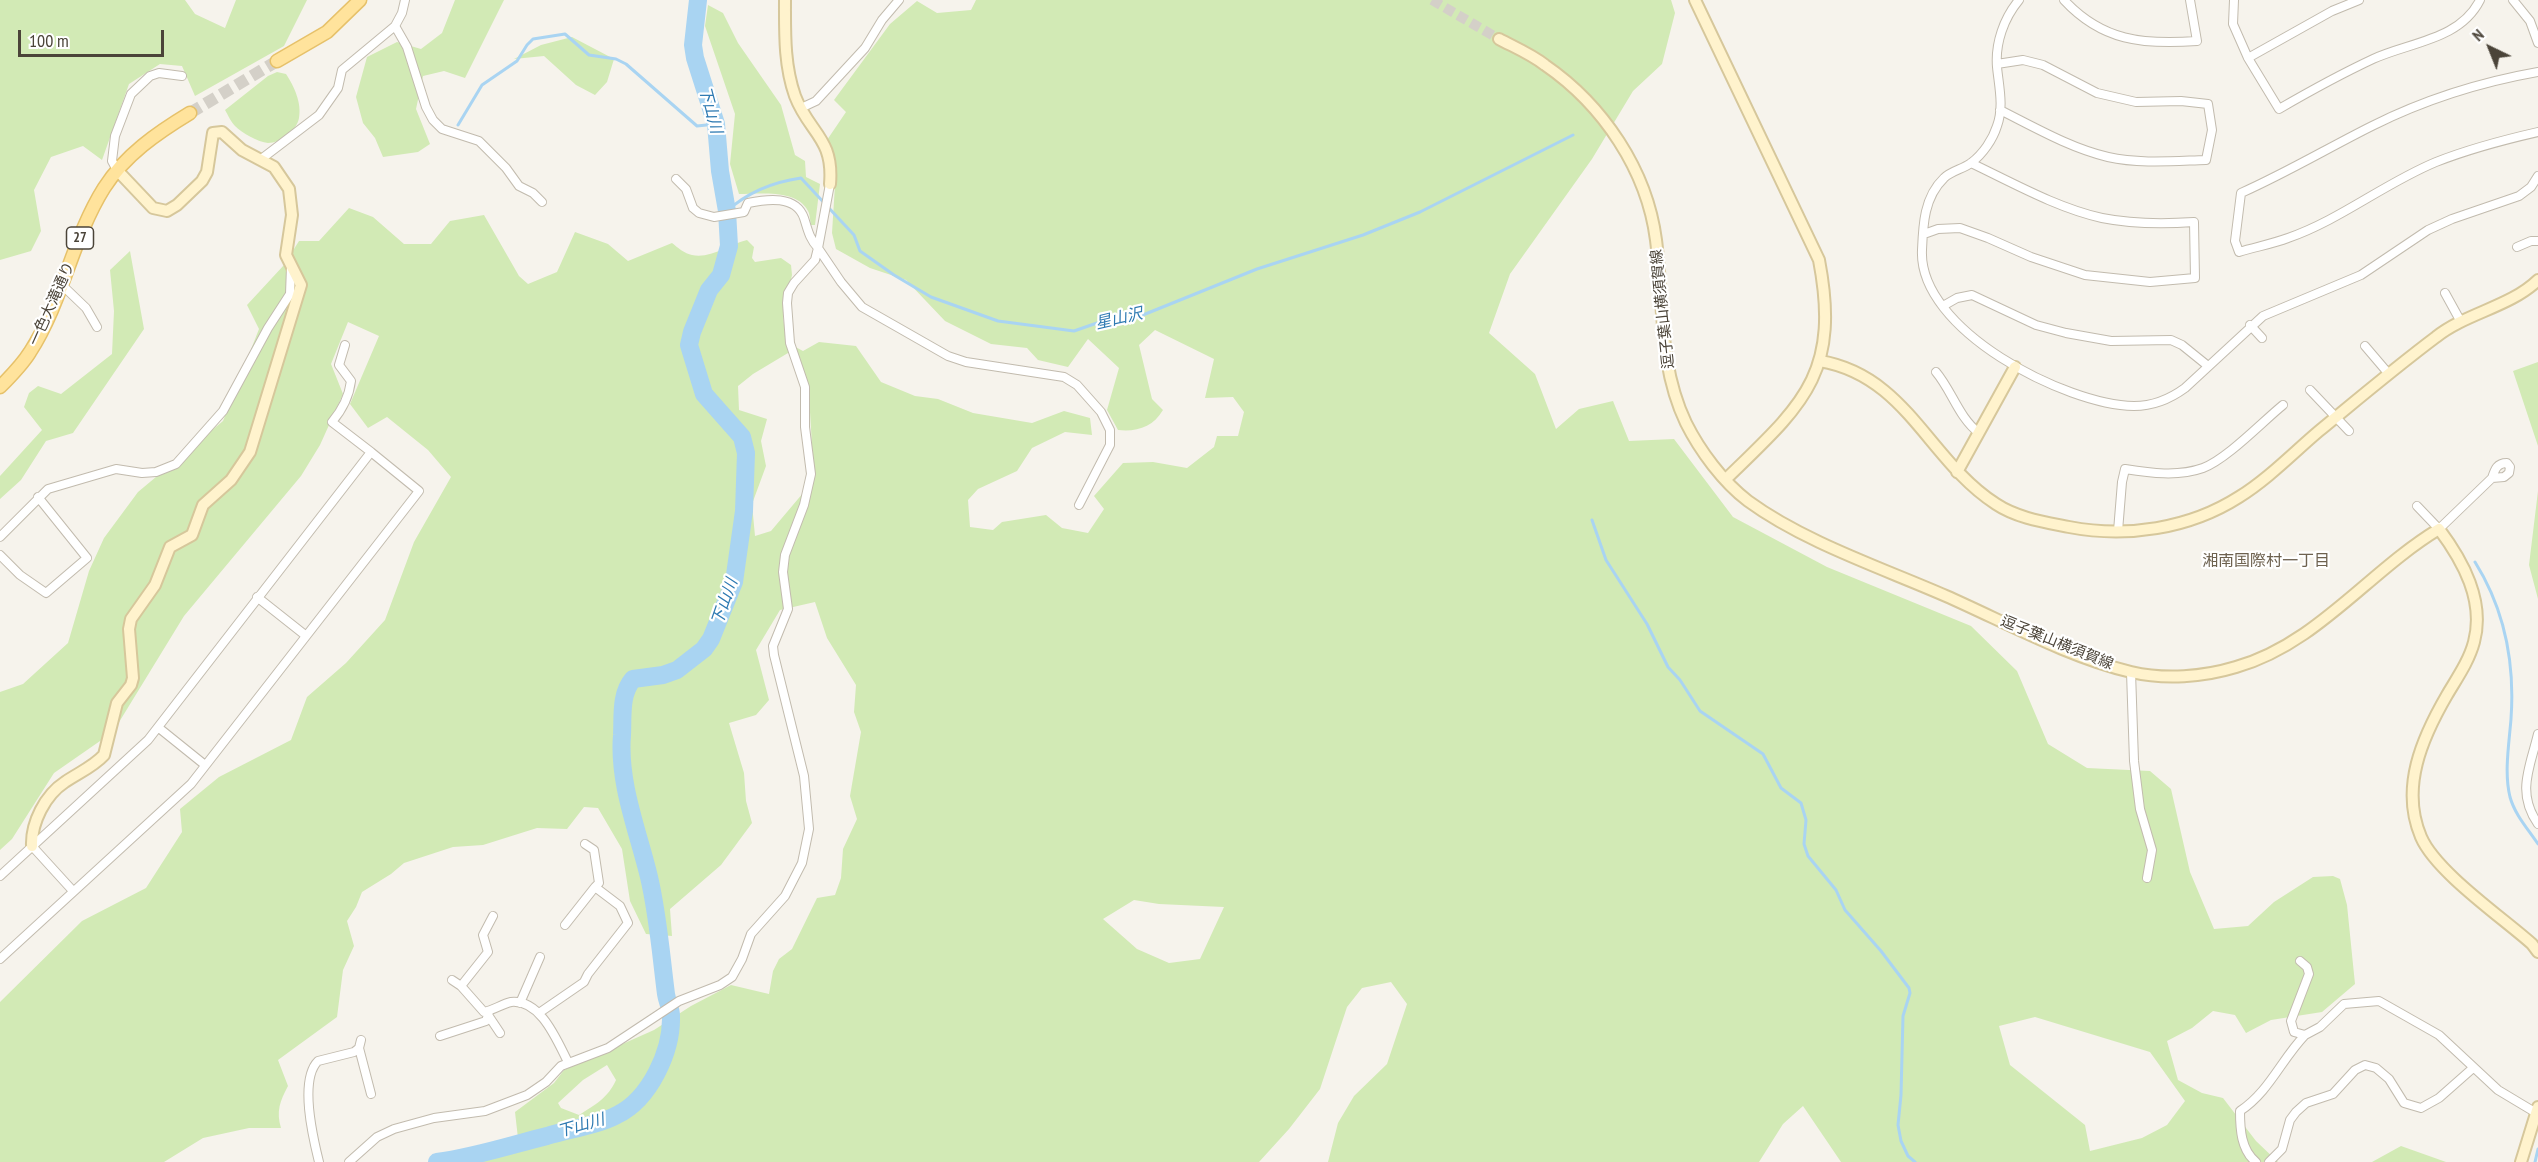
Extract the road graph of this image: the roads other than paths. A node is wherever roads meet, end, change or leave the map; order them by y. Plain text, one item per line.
1 (360, 0) edge
2 (405, 0) edge
3 (785, 0) edge
4 (899, 0) edge
5 (1695, 0) edge
6 (2019, 0) edge
7 (2064, 0) edge
8 (2190, 0) edge
9 (2234, 0) edge
10 (2359, 0) edge
11 (2480, 0) edge
12 (2513, 0) edge
13 (395, 26) junction
14 (1498, 39) tunnel mouth
15 (2538, 43) edge
16 (2248, 58) junction
17 (277, 61) tunnel mouth
18 (1997, 64) junction
19 (2538, 72) edge
20 (182, 76) dead end
21 (801, 108) junction
22 (2000, 110) junction
23 (190, 113) tunnel mouth
24 (2538, 132) edge
25 (261, 160) junction
26 (1971, 163) junction
27 (117, 170) junction
28 (2538, 176) edge
29 (676, 179) dead end
30 (830, 184) joint
31 (542, 202) dead end
32 (1924, 234) junction
33 (2538, 241) edge
34 (2517, 247) dead end
35 (818, 248) junction
36 (290, 263) junction
37 (2538, 280) edge
38 (62, 285) junction
39 (2445, 293) dead end
40 (1942, 306) junction
41 (2461, 322) junction
42 (2250, 325) junction
43 (97, 327) dead end
44 (2262, 338) dead end
45 (345, 345) dead end
46 (2365, 346) dead end
47 (1820, 361) junction
48 (2208, 366) junction
49 (2015, 367) junction
50 (1936, 372) dead end
51 (2388, 373) junction
52 (0, 387) edge
53 (2310, 390) dead end
54 (2283, 405) dead end
55 (2336, 417) junction
56 (2349, 431) dead end
57 (1979, 433) junction
58 (371, 452) junction
59 (1957, 472) junction
60 (2492, 478) dead end
61 (1726, 479) junction
62 (38, 497) junction
63 (1079, 505) dead end
64 (2417, 506) dead end
65 (2439, 529) junction
66 (2118, 531) junction
67 (0, 537) edge
68 (0, 555) edge
69 (257, 597) junction
70 (305, 634) junction
71 (2131, 672) junction
72 (159, 728) junction
73 (2538, 734) edge
74 (205, 765) junction
75 (2538, 825) edge
76 (585, 844) dead end
77 (32, 846) junction
78 (0, 876) edge
79 (2147, 879) dead end
80 (596, 887) junction
81 (73, 891) junction
82 (493, 916) dead end
83 (565, 925) dead end
84 (2536, 945) edge
85 (540, 957) dead end
86 (0, 958) edge
87 (2300, 961) dead end
88 (452, 980) dead end
89 (461, 986) junction
90 (520, 1003) junction
91 (539, 1012) junction
92 (488, 1013) junction
93 (500, 1033) dead end
94 (2305, 1035) junction
95 (440, 1036) dead end
96 (568, 1062) junction
97 (2473, 1068) junction
98 (371, 1094) dead end
99 (2537, 1112) edge
100 (319, 1162) edge
101 (349, 1162) edge
102 (2256, 1162) edge
103 (2269, 1162) edge
104 (2521, 1162) edge

1 - 17 main road
2 - 13 street
3 - 21 street
4 - 21 street
5 - 47 street
6 - 18 street
7 - 8 street
9 - 16 street
10 - 16 street
11 - 16 street
12 - 15 street
13 - 25 street
13 - 31 street
14 - 61 street, 逗子葉山横須賀線
18 - 22 street
18 - 22 street
19 - 24 street
20 - 27 street
21 - 30 street
22 - 26 street
23 - 27 main road, 一色大滝通り / 27
25 - 27 street
25 - 36 street
26 - 32 street
26 - 32 street
27 - 38 main road, 一色大滝通り / 27
28 - 42 street
29 - 35 street
30 - 35 street
32 - 40 street
33 - 34 street
35 - 63 street
35 - 96 street
36 - 62 street
36 - 77 street
37 - 41 street
38 - 43 street
38 - 52 main road, 一色大滝通り / 27
39 - 41 street
40 - 48 street
40 - 49 street
41 - 51 street
42 - 44 street
42 - 48 street
45 - 58 street
46 - 51 street
47 - 59 street
47 - 61 street
48 - 49 street
49 - 57 street
50 - 57 street
51 - 55 street
53 - 55 street
54 - 66 street
55 - 56 street
55 - 66 street
57 - 59 street
58 - 69 street
58 - 70 street
59 - 66 street
60 - 65 street
61 - 71 street, 逗子葉山横須賀線
62 - 67 street
62 - 68 street
64 - 65 street
65 - 71 street, 逗子葉山横須賀線
65 - 84 street
69 - 70 street
69 - 72 street
70 - 74 street
71 - 79 street
72 - 74 street
72 - 77 street
73 - 75 street
74 - 81 street
76 - 80 street
77 - 78 street
77 - 81 street
80 - 83 street
80 - 91 street
81 - 86 street
82 - 89 street
85 - 90 street
87 - 94 street
88 - 89 street
89 - 92 street
90 - 91 street
90 - 92 street
91 - 96 street
92 - 93 street
92 - 95 street
94 - 97 street
94 - 102 street
96 - 101 street
97 - 99 street
97 - 103 street
98 - 100 street
99 - 104 street

